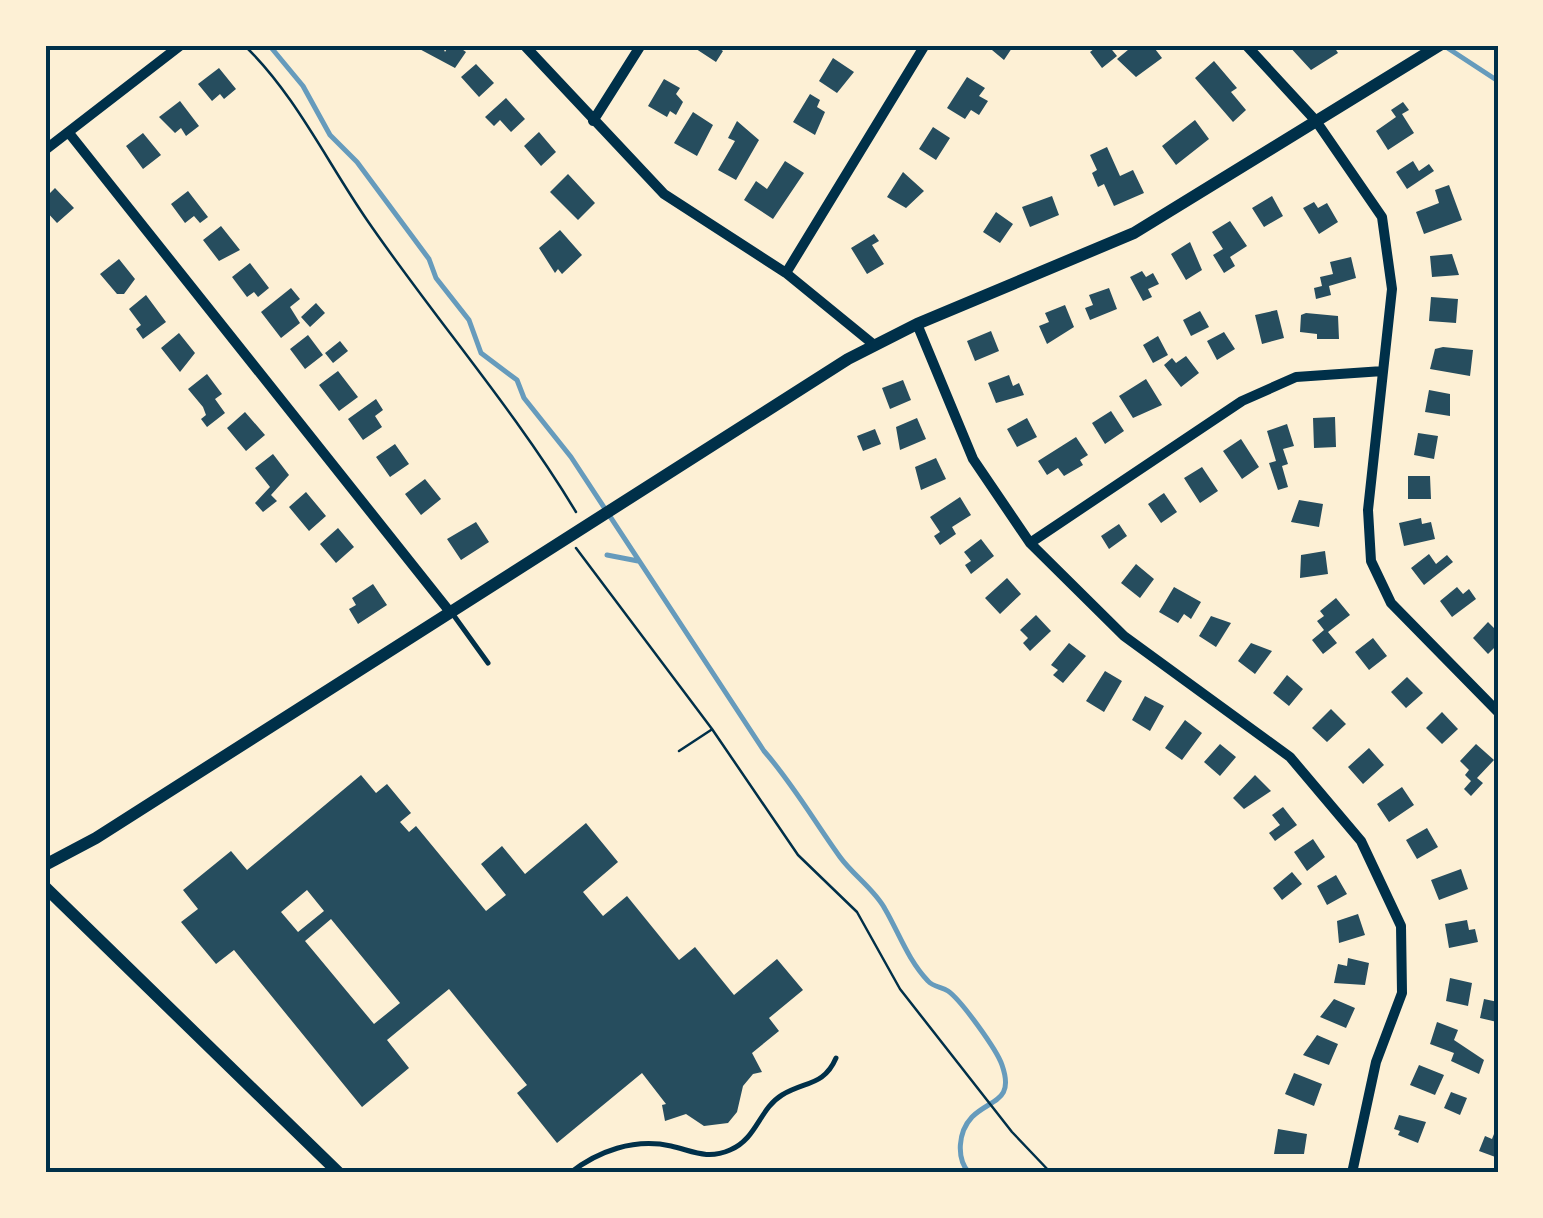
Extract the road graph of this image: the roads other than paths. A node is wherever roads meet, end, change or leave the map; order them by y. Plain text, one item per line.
1 (181, 45) edge
2 (524, 45) edge
3 (641, 45) edge
4 (925, 45) edge
5 (1246, 45) edge
6 (1440, 45) edge
7 (593, 121) junction
8 (1316, 122) junction
9 (68, 134) junction
10 (45, 150) edge
11 (786, 273) junction
12 (917, 324) junction
13 (873, 344) junction
14 (1383, 371) junction
15 (1030, 543) junction
16 (450, 612) junction
17 (488, 663) dead end
18 (1498, 712) edge
19 (45, 865) edge
20 (45, 887) edge
21 (836, 1058) dead end
22 (339, 1173) edge
23 (570, 1173) edge
24 (1352, 1173) edge

1 - 9 street
2 - 7 street
3 - 7 street
4 - 11 street
5 - 8 street
6 - 8 street
7 - 11 street
8 - 12 street
8 - 14 street
9 - 10 street
9 - 16 street
11 - 13 street
12 - 13 street
12 - 15 street
13 - 16 street
14 - 15 street
14 - 18 street
15 - 24 street
16 - 17 lane
16 - 19 street
20 - 22 street
21 - 23 lane

